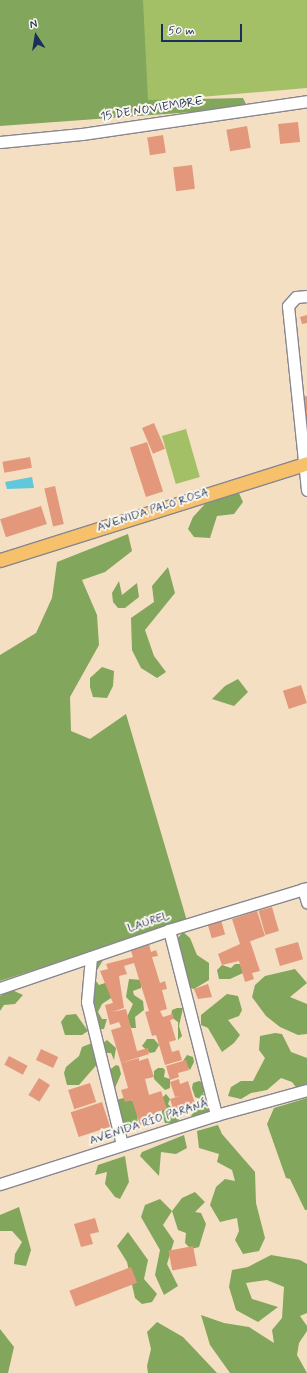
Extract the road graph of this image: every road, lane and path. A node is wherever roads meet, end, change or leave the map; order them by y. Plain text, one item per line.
1 (307, 101) edge
2 (0, 142) edge
3 (307, 296) edge
4 (305, 463) edge
5 (307, 490) edge
6 (0, 560) edge
7 (305, 889) edge
8 (307, 902) edge
9 (169, 930) junction
10 (91, 957) junction
11 (0, 988) edge
12 (307, 1090) edge
13 (216, 1115) junction
14 (122, 1145) junction
15 (0, 1184) edge

1 - 2 street, 15 DE NOVIEMBRE
3 - 4 street
4 - 5 street
4 - 6 main road, AVENIDA PALO ROSA
7 - 8 street
7 - 9 street, LAUREL
9 - 10 street, LAUREL
9 - 13 street
10 - 11 street, LAUREL
10 - 14 street
12 - 13 street, AVENIDA RÍO PARANÁ
13 - 14 street, AVENIDA RÍO PARANÁ
14 - 15 street, AVENIDA RÍO PARANÁ

